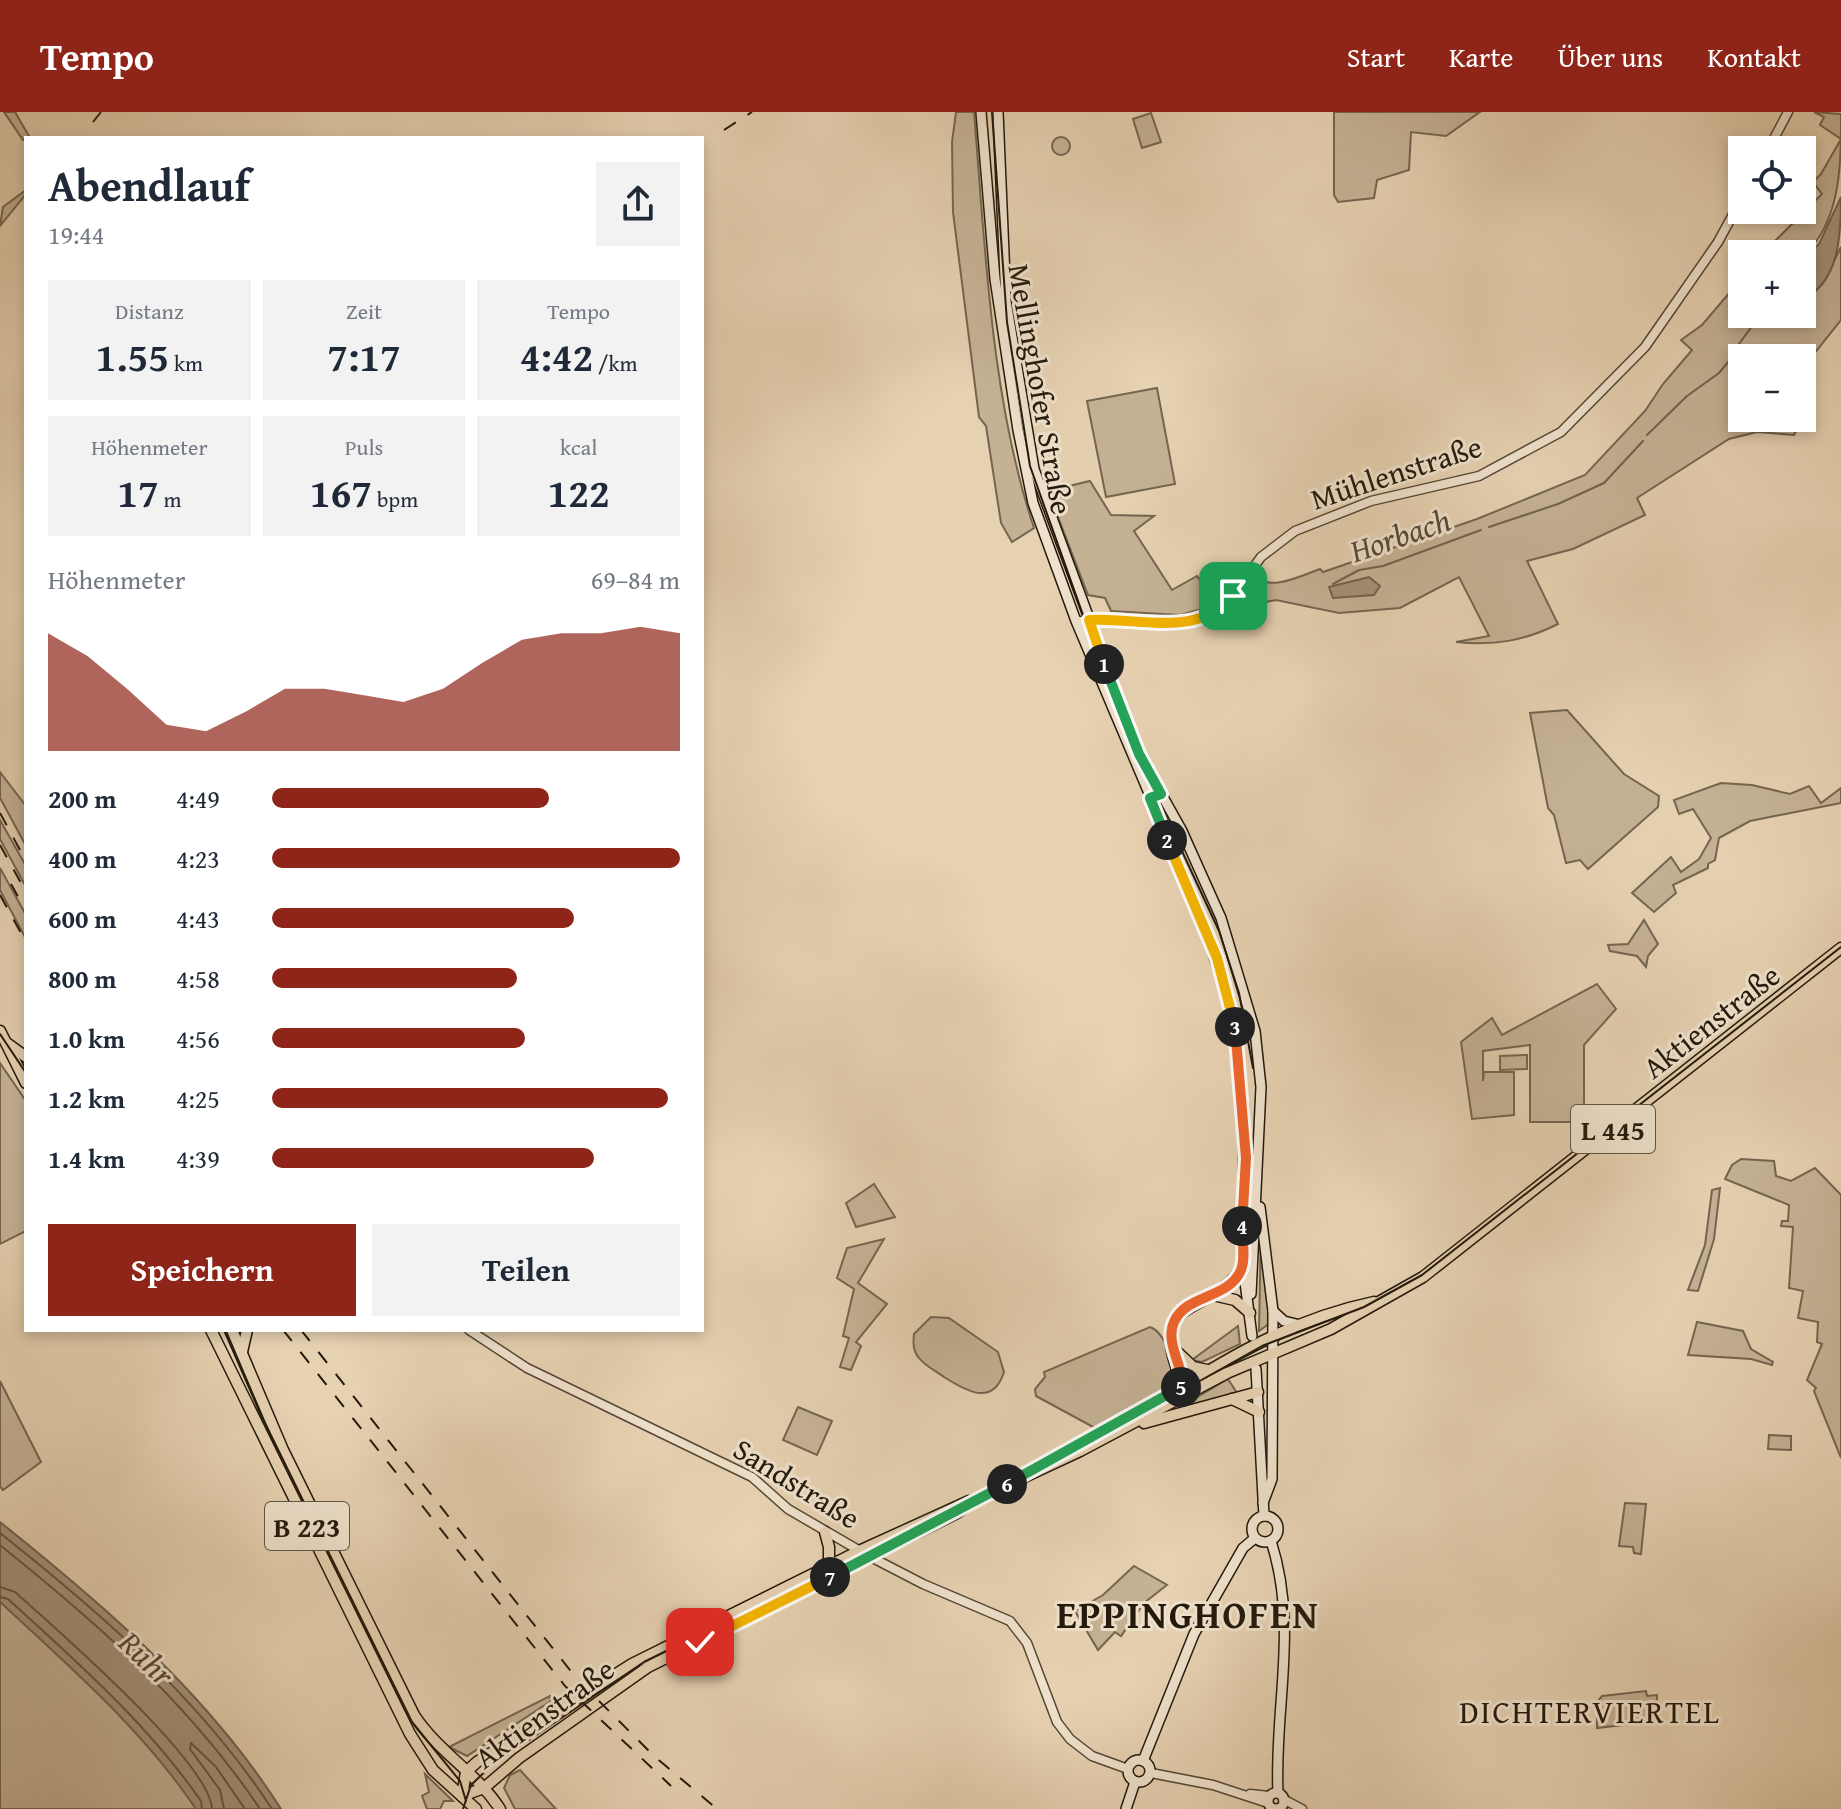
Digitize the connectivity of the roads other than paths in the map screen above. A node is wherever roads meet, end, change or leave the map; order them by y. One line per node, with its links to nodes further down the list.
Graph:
1 (981, 112): 7 (main road, Mellinghofer Straße)
2 (998, 112): 6 (main road, Mellinghofer Straße)
3 (1788, 112): 4 (street)
4 (1775, 136)
5 (1728, 224): 6 (street, Mühlenstraße)
6 (1089, 620): 7 (street, Mühlenstraße); 8 (main road, Mellinghofer Straße)
7 (1076, 621): 9 (main road, Mellinghofer Straße)
8 (1161, 794): 9 (main road); 16 (main road, Mellinghofer Straße)
9 (1150, 798): 15 (main road, Mellinghofer Straße)
10 (1841, 948): 20 (main road, Aktienstraße / L 445)
11 (0, 1031): 12 (main road)
12 (6, 1043): 13 (main road); 14 (main road)
13 (24, 1056)
14 (24, 1078)
15 (1244, 1108): 16 (main road); 18 (main road, Mellinghofer Straße)
16 (1260, 1115): 17 (main road, Mellinghofer Straße)
17 (1257, 1192): 21 (main road); 22 (main road, Mellinghofer Straße)
18 (1243, 1267): 19 (main road); 22 (main road, Mellinghofer Straße)
19 (1213, 1295): 22 (main road); 30 (main road)
20 (1379, 1302): 23 (main road, Aktienstraße / L 445); 31 (main road, Aktienstraße / L 445)
21 (1273, 1311): 23 (main road); 27 (main road)
22 (1250, 1313): 29 (main road)
23 (1296, 1324): 27 (main road, Aktienstraße / L 445)
24 (233, 1332): 32 (main road, B 223)
25 (247, 1332): 32 (main road)
26 (472, 1332): 44 (street, Sandstraße)
27 (1273, 1333): 31 (main road); 34 (main road, Aktienstraße / L 445)
28 (213, 1334): 58 (main road, B 223)
29 (1252, 1336)
30 (1174, 1349): 34 (main road); 35 (main road)
31 (1273, 1353): 35 (main road, Aktienstraße / L 445); 42 (main road)
32 (242, 1354): 54 (main road, B 223)
33 (1256, 1369): 36 (main road)
34 (1207, 1370): 35 (main road, Aktienstraße / L 445)
35 (1185, 1390): 39 (main road, Aktienstraße / L 445); 40 (main road, Aktienstraße / L 445)
36 (1258, 1392): 37 (main road); 38 (main road)
37 (1230, 1399): 38 (main road); 39 (main road)
38 (1259, 1412): 42 (main road)
39 (1126, 1428): 40 (main road, Aktienstraße / L 445)
40 (1038, 1469): 41 (main road, Aktienstraße / L 445)
41 (975, 1500): 47 (main road, Aktienstraße / L 445); 48 (main road, Aktienstraße / L 445)
42 (1263, 1503): 43 (main road)
43 (1264, 1516): 45 (main road); 46 (main road)
44 (825, 1532): 47 (street, Sandstraße); 49 (main road)
45 (1255, 1538): 46 (main road); 52 (main road)
46 (1271, 1541): 59 (main road)
47 (859, 1551): 48 (street, Sandstraße); 49 (main road, Aktienstraße / L 445)
48 (871, 1557): 51 (main road, Aktienstraße / L 445); 53 (street, Sandstraße)
49 (829, 1566): 50 (main road, Aktienstraße / L 445)
50 (514, 1737): 51 (main road); 54 (main road, Aktienstraße / L 445)
51 (519, 1758): 57 (main road, Aktienstraße / L 445)
52 (1143, 1761): 53 (main road); 55 (main road)
53 (1128, 1769): 56 (main road)
54 (466, 1772): 57 (main road, B 223); 58 (main road, Aktienstraße)
55 (1151, 1773): 56 (main road); 59 (street)
56 (1135, 1782): 62 (main road)
57 (484, 1788): 58 (main road, Aktienstraße / L 445); 61 (main road, B 223)
58 (462, 1796): 60 (main road, B 223)
59 (1275, 1803): 63 (street); 64 (street)
60 (476, 1809)
61 (500, 1809)
62 (1126, 1809)
63 (1293, 1809)
64 (1302, 1809)

